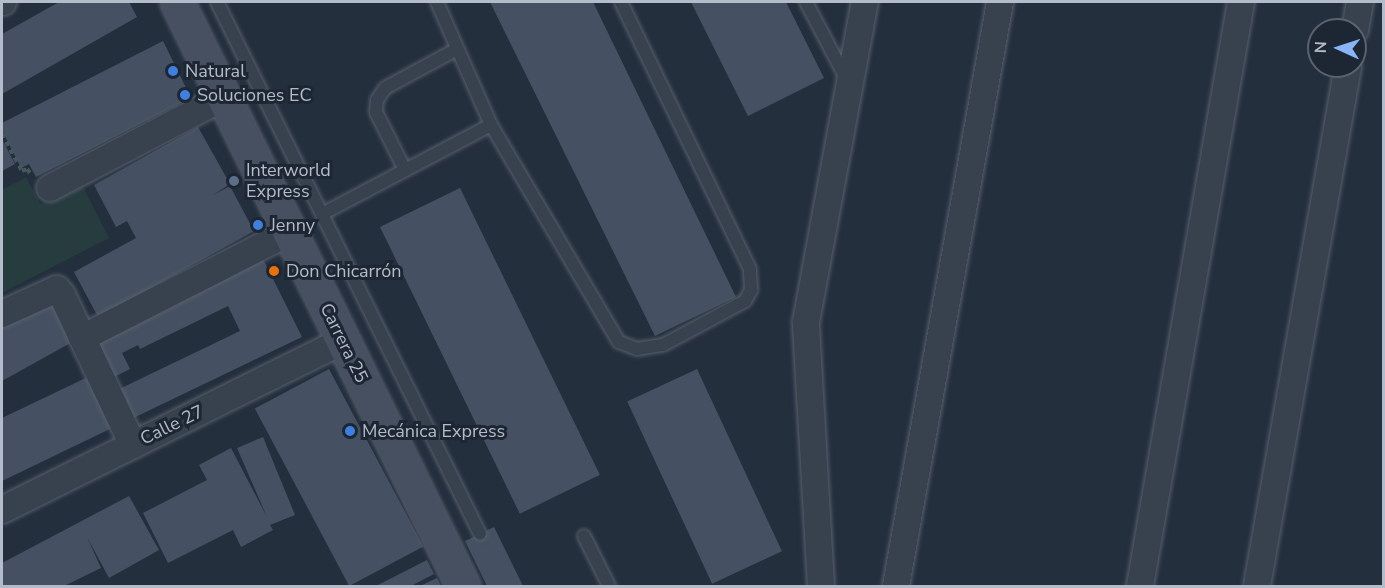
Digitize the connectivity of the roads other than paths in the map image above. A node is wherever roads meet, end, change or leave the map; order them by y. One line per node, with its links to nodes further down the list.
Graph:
1 (177, 2): 14 (main road, Carrera 25)
2 (217, 2): 18 (lane)
3 (437, 2): 11 (lane)
4 (621, 2): 15 (lane)
5 (806, 2): 13 (lane)
6 (865, 2): 13 (street)
7 (999, 2): 30 (street)
8 (1241, 2): 31 (street)
9 (1360, 2): 10 (street)
10 (1357, 18)
11 (458, 50): 15 (lane); 16 (lane)
12 (1346, 78): 32 (street)
13 (849, 84): 29 (street)
14 (224, 97): 17 (street); 19 (main road, Carrera 25)
15 (490, 125): 16 (lane)
16 (405, 170): 18 (lane)
17 (50, 188)
18 (322, 214): 25 (lane)
19 (290, 232): 21 (street); 22 (main road, Carrera 25)
20 (2, 314): 21 (street)
21 (82, 338): 23 (street)
22 (343, 341): 23 (street, Calle 27); 27 (main road, Carrera 25)
23 (133, 445): 24 (street, Calle 27)
24 (2, 510)
25 (480, 534)
26 (584, 536): 28 (lane)
27 (463, 586)
28 (609, 586)
29 (821, 586)
30 (896, 586)
31 (1140, 586)
32 (1257, 586)

